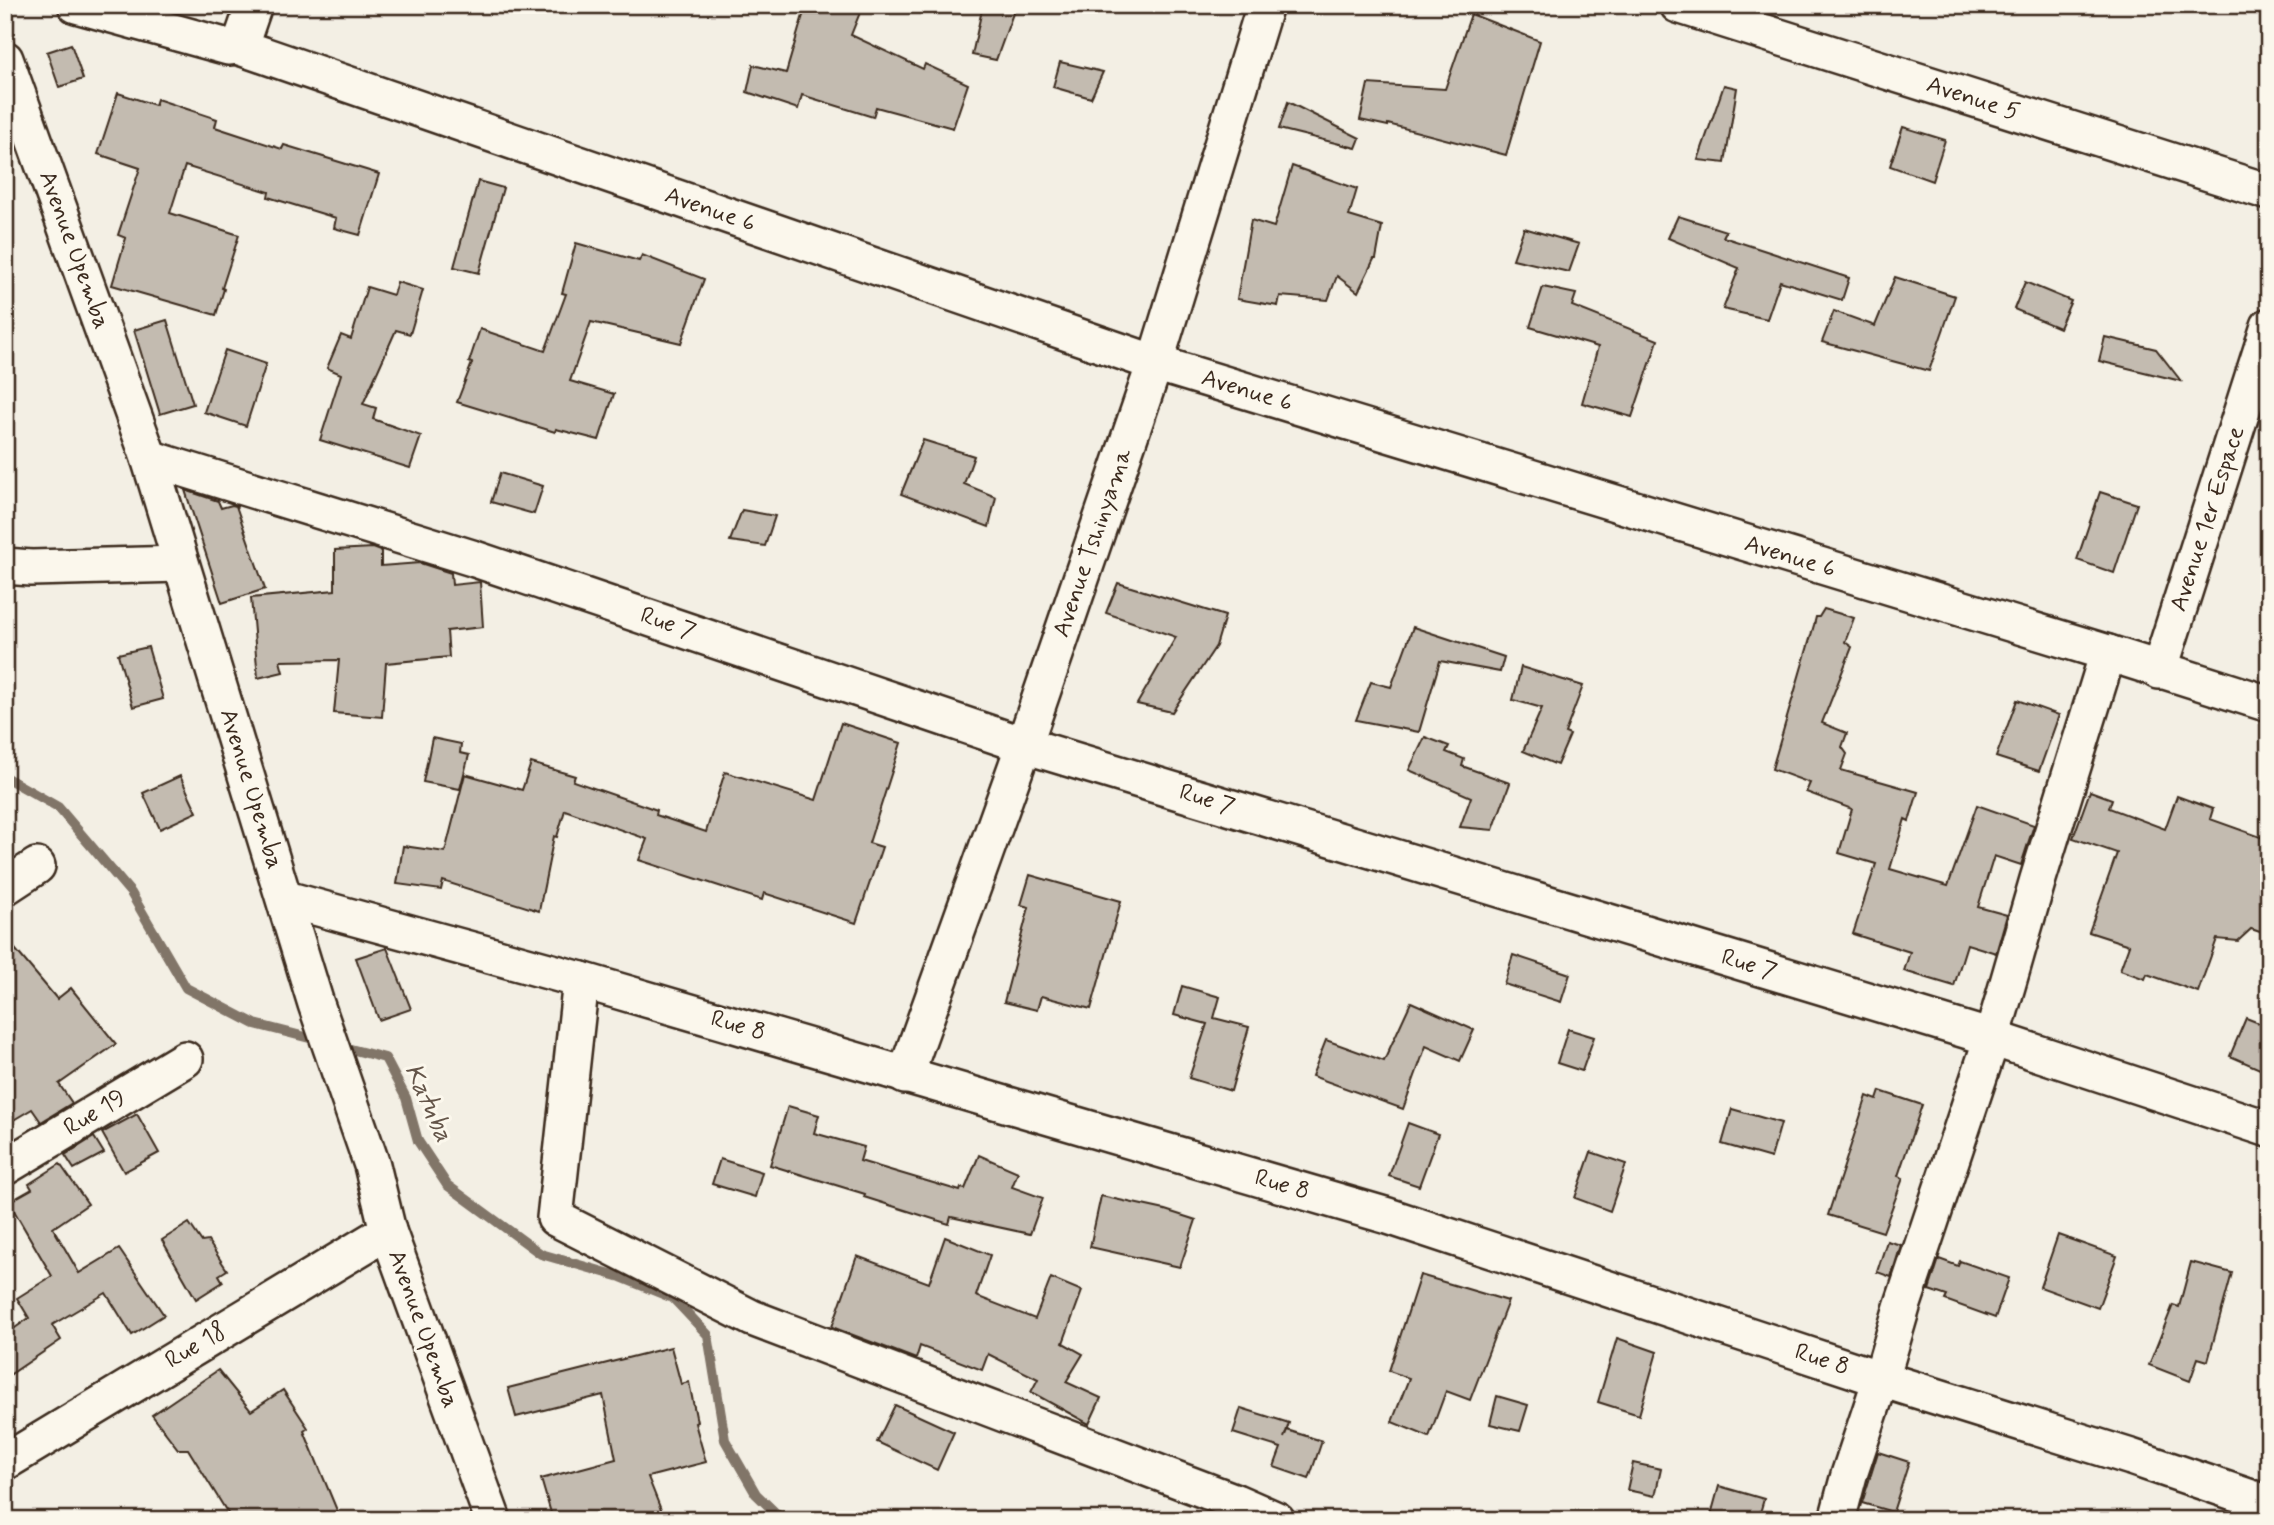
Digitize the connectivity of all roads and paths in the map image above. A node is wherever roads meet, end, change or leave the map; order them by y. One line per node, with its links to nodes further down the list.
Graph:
1 (76, 5): 5 (street, Avenue 6)
2 (254, 5): 5 (street)
3 (1265, 5): 9 (street, Avenue Tshinyama)
4 (1678, 5): 7 (street, Avenue 5)
5 (237, 46): 9 (street, Avenue 6)
6 (5, 59): 10 (street, Avenue Upemba)
7 (2269, 192)
8 (2269, 326): 14 (street, Avenue 1er Espace)
9 (1155, 363): 13 (street, Avenue 6); 16 (street, Avenue Tshinyama)
10 (149, 458): 11 (street, Avenue Upemba); 16 (street, Rue 7)
11 (181, 564): 12 (street); 19 (street, Avenue Upemba)
12 (5, 566)
13 (2108, 653): 14 (street, Avenue 6); 21 (street)
14 (2159, 671): 15 (street, Avenue 6)
15 (2269, 704)
16 (1024, 745): 21 (street, Rue 7); 23 (street, Avenue Tshinyama)
17 (37, 866): 18 (street)
18 (5, 887)
19 (286, 899): 20 (street, Rue 8); 26 (street, Avenue Upemba)
20 (581, 980): 23 (street, Rue 8); 31 (street)
21 (1992, 1038): 24 (street, Rue 7); 27 (street)
22 (185, 1059): 25 (street, Rue 19)
23 (905, 1076): 27 (street, Rue 8)
24 (2269, 1129)
25 (5, 1167)
26 (387, 1231): 28 (street, Rue 18); 30 (street, Avenue Upemba)
27 (1881, 1379): 29 (street, Rue 8); 32 (street)
28 (5, 1462)
29 (2269, 1504)
30 (487, 1517)
31 (1277, 1520)
32 (1837, 1520)

